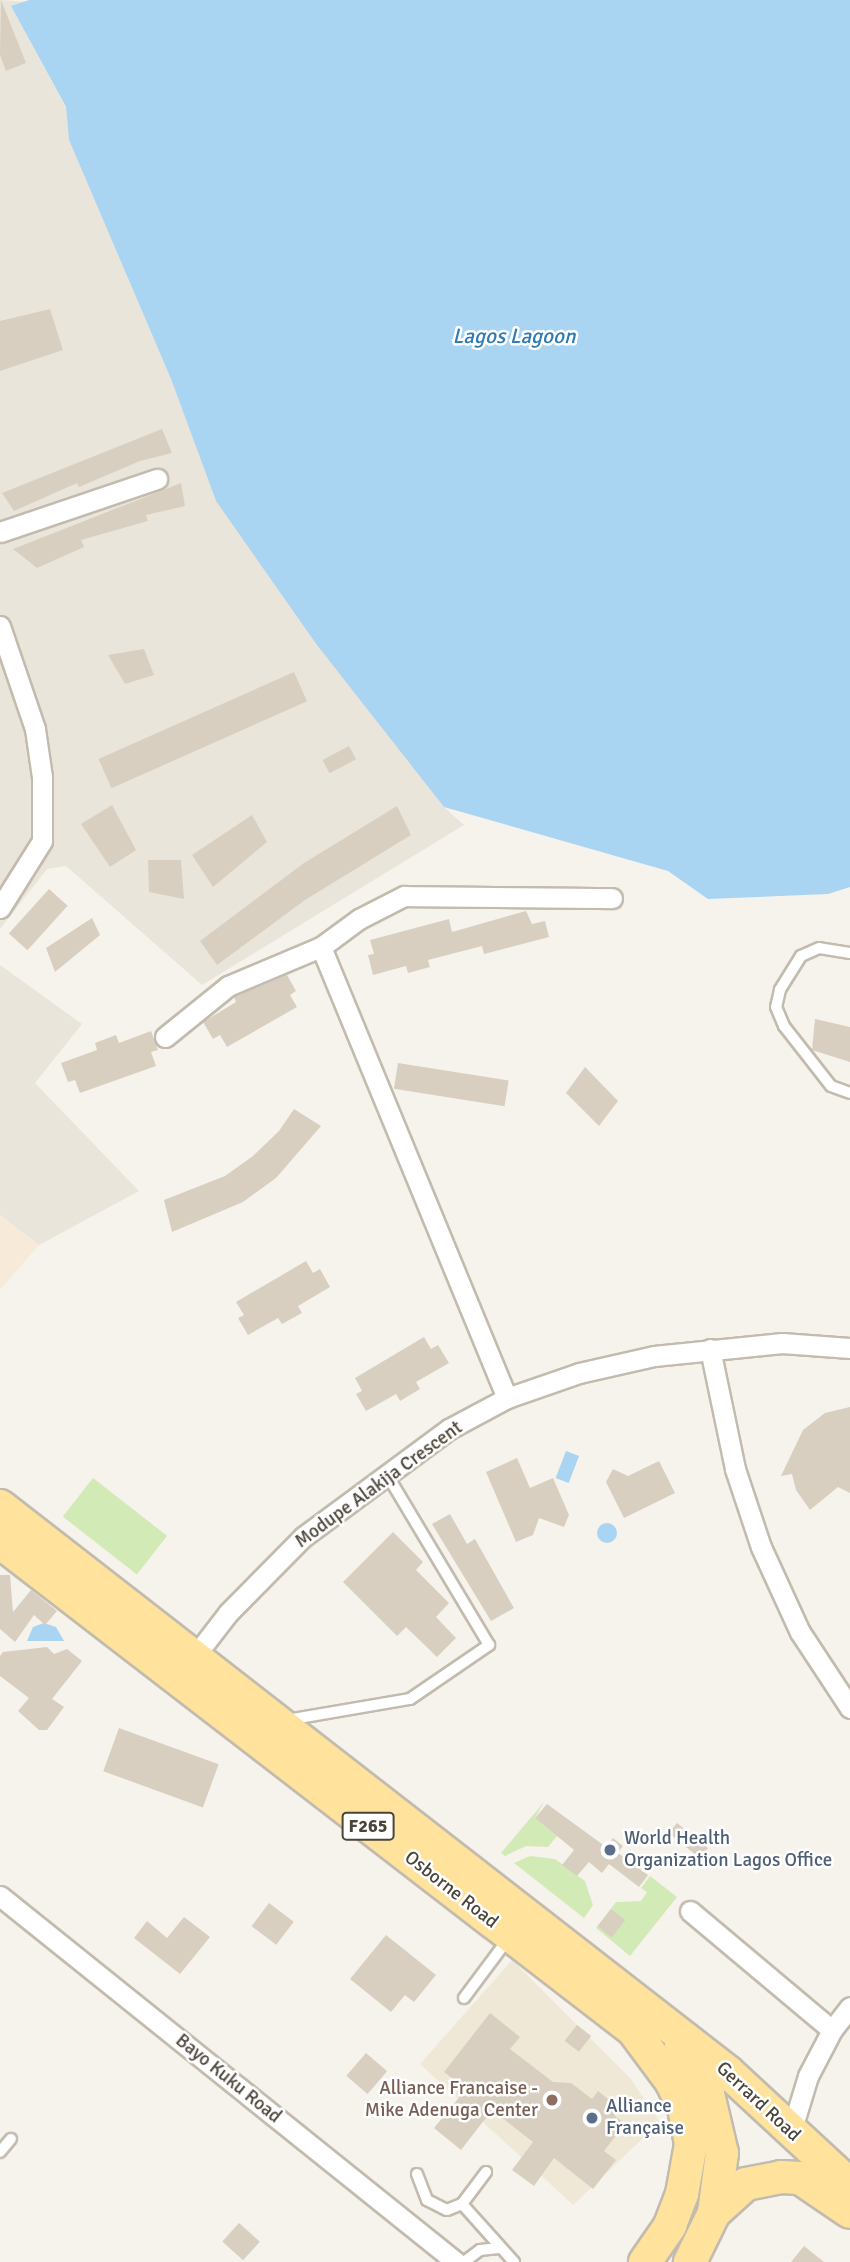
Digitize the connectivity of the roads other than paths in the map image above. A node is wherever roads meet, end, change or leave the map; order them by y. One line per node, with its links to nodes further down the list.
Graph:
1 (157, 479): 2 (street)
2 (0, 532)
3 (0, 626): 5 (street)
4 (612, 898): 6 (street)
5 (0, 908)
6 (321, 947): 8 (street); 12 (street)
7 (850, 953): 9 (lane)
8 (164, 1037)
9 (850, 1093)
10 (850, 1348): 11 (street, Modupe Alakija Crescent)
11 (710, 1349): 12 (street, Modupe Alakija Crescent); 17 (street)
12 (507, 1398): 13 (street, Modupe Alakija Crescent)
13 (388, 1476): 16 (street, Modupe Alakija Crescent); 18 (lane)
14 (0, 1506): 16 (main road, Osborne Road / F265)
15 (0, 1542): 21 (main road, Osborne Road / F265)
16 (195, 1656): 18 (main road, Osborne Road / F265)
17 (850, 1709)
18 (282, 1721): 24 (main road, Osborne Road / F265)
19 (0, 1896): 36 (street, Bayo Kuku Road)
20 (690, 1911): 25 (street)
21 (510, 1936): 22 (lane); 39 (main road, Osborne Road / F265)
22 (464, 1998)
23 (850, 2007): 25 (street)
24 (664, 2021): 26 (main road, Gerrard Road); 34 (main road, F265)
25 (832, 2030): 26 (street)
26 (791, 2132): 31 (main road, Gerrard Road)
27 (11, 2139): 28 (lane)
28 (0, 2152)
29 (486, 2172): 32 (lane)
30 (417, 2174): 32 (lane)
31 (850, 2186)
32 (461, 2204): 35 (lane)
33 (850, 2212): 34 (main road)
34 (713, 2213): 40 (main road, F265)
35 (500, 2248): 37 (lane); 38 (lane)
36 (456, 2262)
37 (464, 2262)
38 (514, 2262)
39 (645, 2262)
40 (690, 2262)

